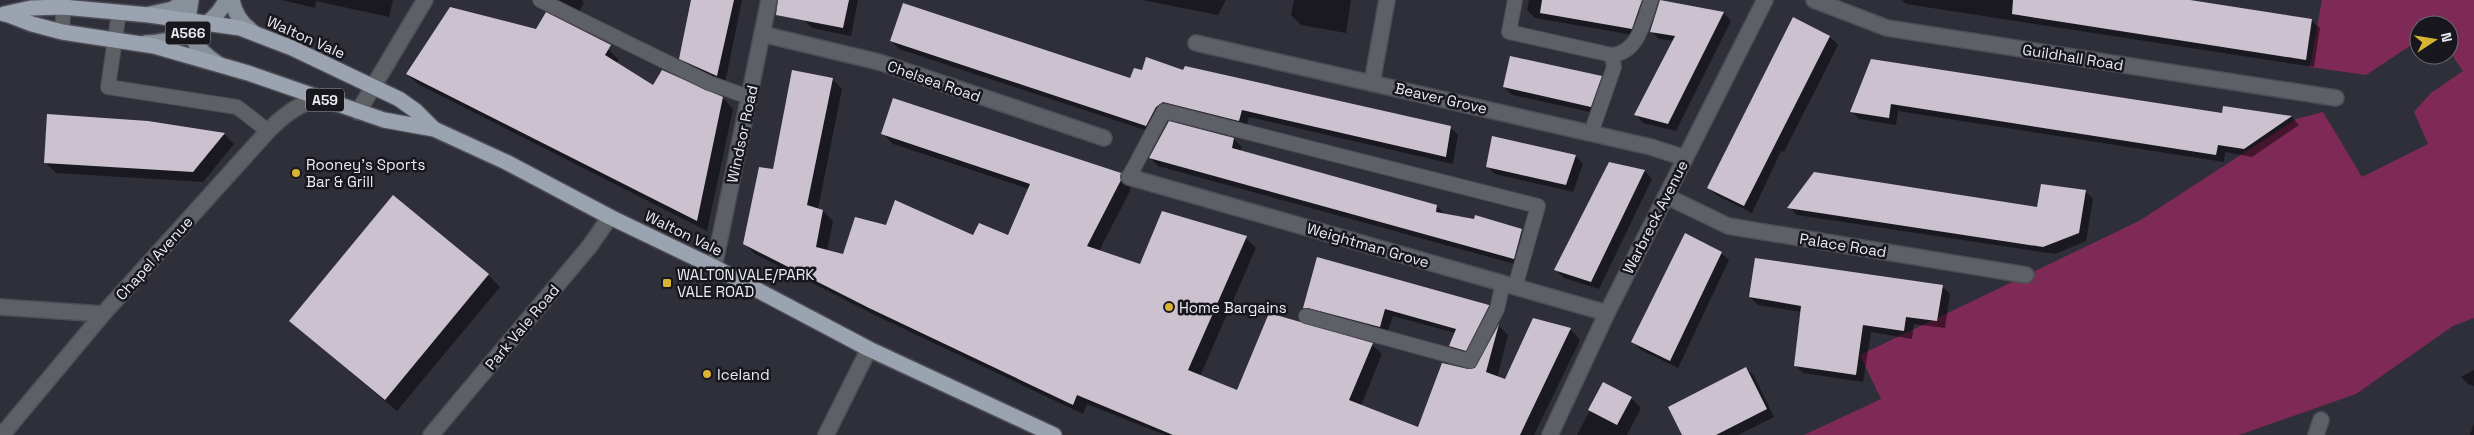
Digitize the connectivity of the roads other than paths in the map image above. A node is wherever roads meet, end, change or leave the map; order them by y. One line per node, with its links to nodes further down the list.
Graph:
1 (185, 0): 16 (main road, A566)
2 (191, 0): 18 (main road, A566)
3 (226, 0): 17 (main road, A566)
4 (232, 0): 20 (main road)
5 (425, 0): 28 (street)
6 (540, 0): 29 (lane)
7 (769, 0): 21 (street, Windsor Road)
8 (1387, 0): 27 (street)
9 (1515, 0): 25 (lane)
10 (1651, 0): 25 (lane)
11 (1765, 0): 37 (street, Warbreck Avenue)
12 (1814, 0): 31 (street, Guildhall Road)
13 (63, 4): 14 (highway, A59); 15 (highway, A59); 19 (lane)
14 (119, 12): 16 (highway, Walton Vale / A59); 22 (lane)
15 (3, 14): 19 (highway, A59)
16 (149, 15): 18 (highway, Walton Vale / A59)
17 (206, 23): 18 (highway, Walton Vale / A59); 20 (highway, Walton Vale / A59)
18 (189, 26): 23 (main road, A566); 26 (main road, A566)
19 (62, 32): 22 (highway, A59)
20 (253, 32): 28 (highway, Walton Vale / A59)
21 (762, 34): 29 (street, Windsor Road); 36 (street, Chelsea Road)
22 (116, 38): 23 (highway, Walton Vale / A59); 34 (lane)
23 (139, 42): 26 (highway, Walton Vale / A59)
24 (1196, 43): 27 (street, Beaver Grove)
25 (1612, 55): 35 (lane)
26 (218, 64): 30 (highway, Walton Vale / A59)
27 (1372, 83): 35 (street, Beaver Grove)
28 (372, 86): 32 (street); 33 (highway, Walton Vale / A59)
29 (749, 97): 41 (street, Windsor Road)
30 (319, 98): 32 (highway, Walton Vale / A59); 34 (street, Chapel Avenue)
31 (2336, 98)
32 (358, 112): 33 (highway, Walton Vale / A59)
33 (434, 129): 40 (highway, Walton Vale / A59)
34 (268, 131): 46 (street, Chapel Avenue)
35 (1591, 133): 37 (street, Beaver Grove)
36 (1104, 138)
37 (1685, 158): 39 (street, Warbreck Avenue)
38 (1129, 177): 43 (street, Weightman Grove); 43 (lane)
39 (1666, 196): 42 (street, Palace Road); 45 (street, Warbreck Avenue)
40 (610, 217): 41 (highway, Walton Vale / A59); 52 (street, Park Vale Road)
41 (714, 267): 48 (highway, Walton Vale / A59)
42 (2026, 275)
43 (1509, 285): 45 (street, Weightman Grove); 47 (lane)
44 (0, 307): 46 (street)
45 (1607, 313): 55 (street, Warbreck Avenue)
46 (103, 314): 51 (street, Chapel Avenue)
47 (1306, 316)
48 (869, 349): 50 (highway, Walton Vale / A59); 53 (street)
49 (2321, 420): 56 (street)
50 (1034, 431): 54 (highway, Walton Vale / A59)
51 (2, 435)
52 (432, 435)
53 (826, 435)
54 (1054, 435)
55 (1550, 435)
56 (2316, 435)

